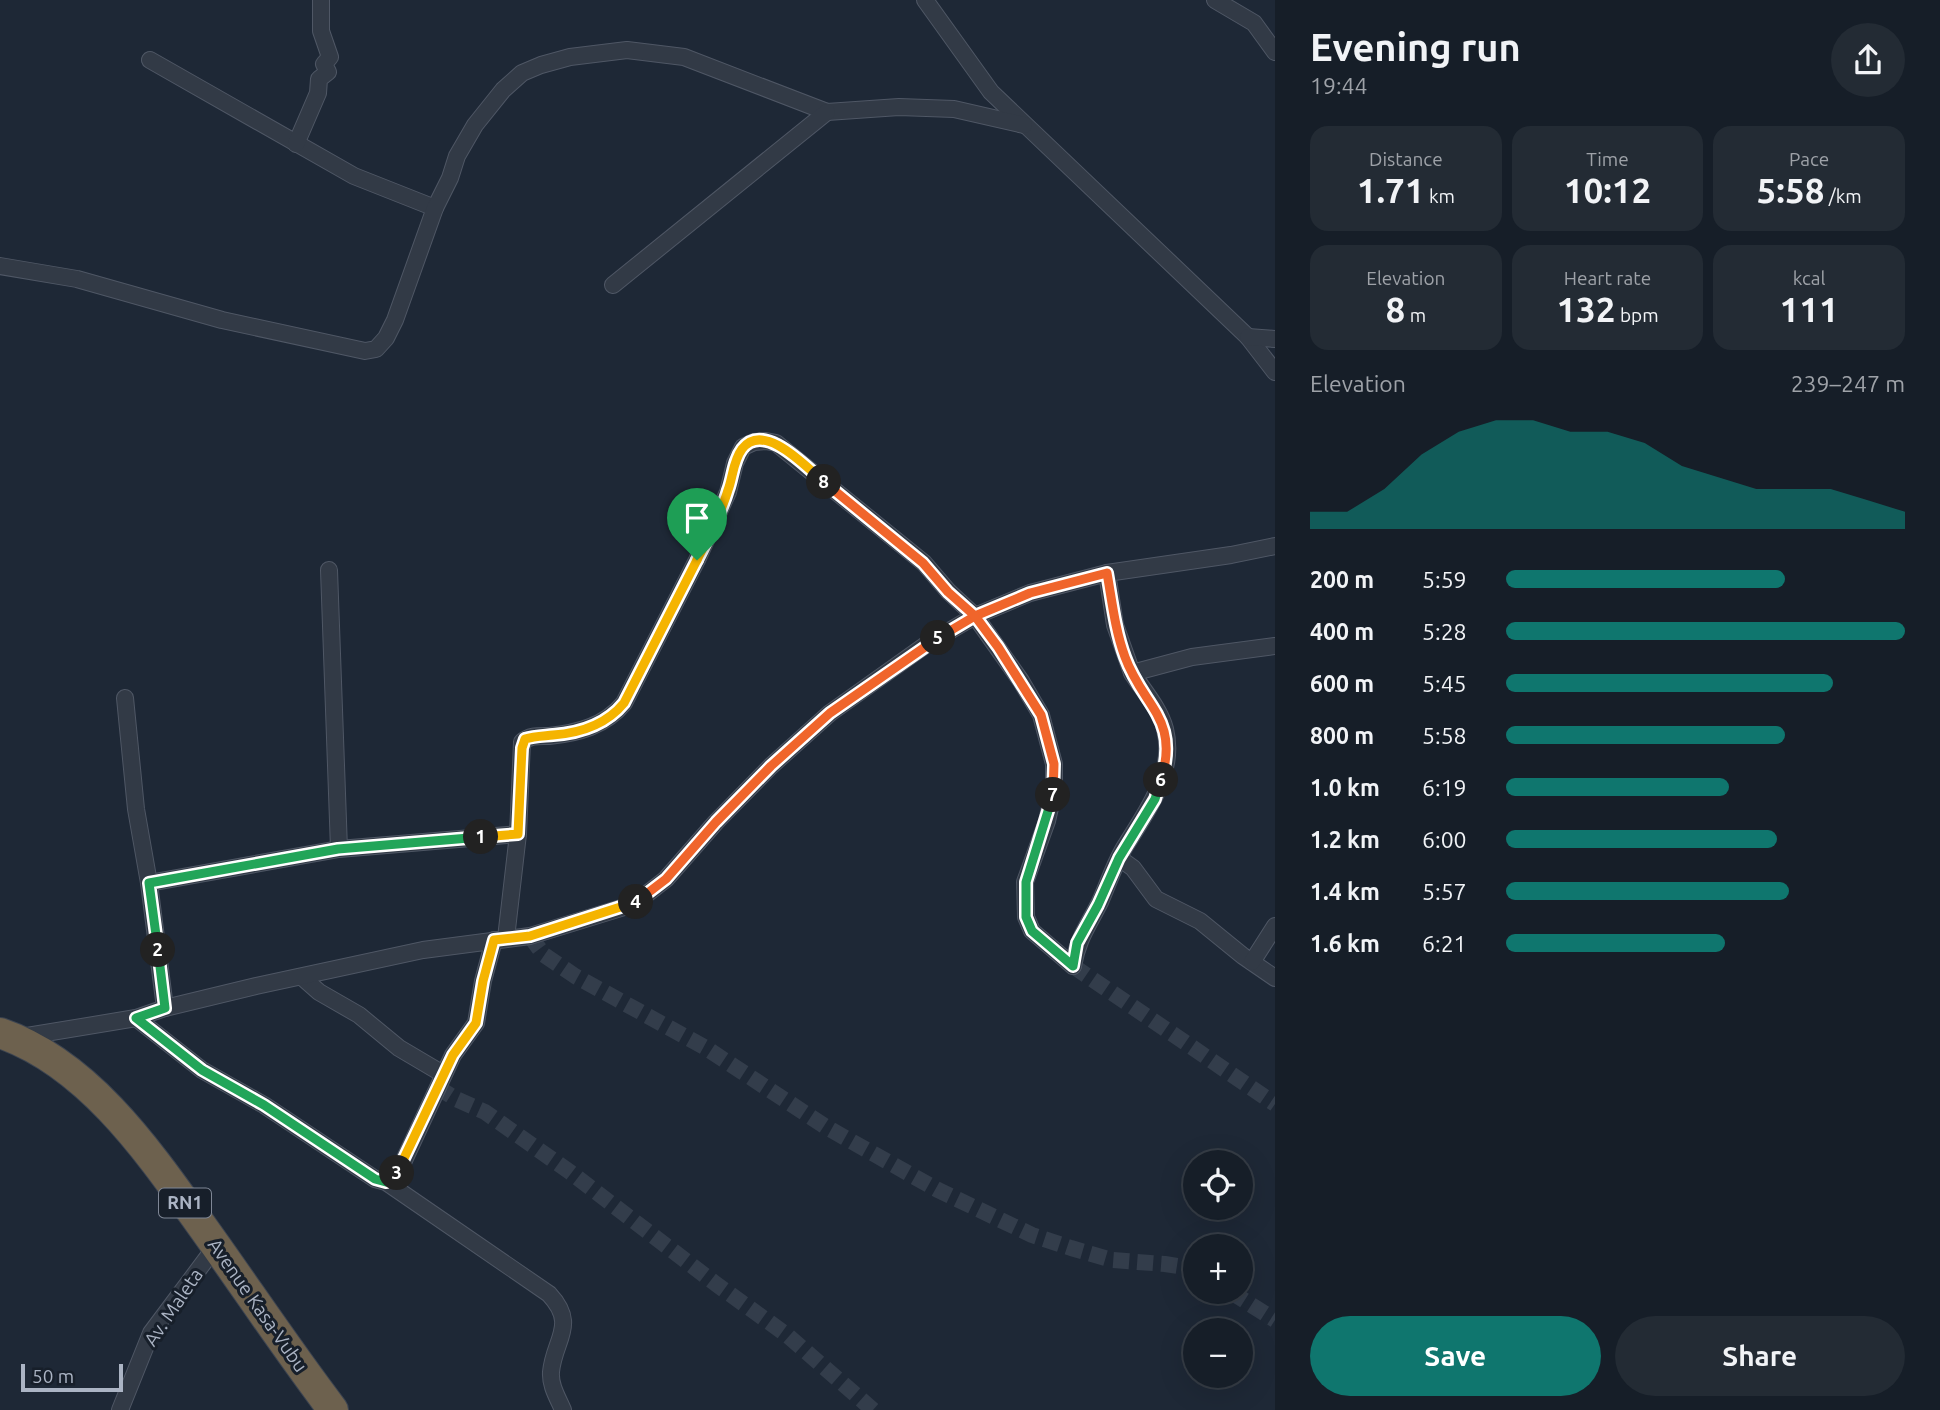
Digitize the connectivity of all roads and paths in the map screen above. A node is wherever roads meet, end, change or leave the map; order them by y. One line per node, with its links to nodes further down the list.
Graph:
1 (321, 0): 8 (street)
2 (925, 0): 7 (street)
3 (1215, 0): 4 (street)
4 (1275, 52)
5 (150, 60): 8 (street)
6 (827, 112): 7 (street); 9 (street); 11 (street)
7 (1024, 125): 12 (street)
8 (296, 144): 9 (street)
9 (435, 208): 10 (street)
10 (0, 266)
11 (613, 285)
12 (1248, 337): 13 (street); 14 (street)
13 (1275, 339)
14 (1275, 372)
15 (1275, 546): 17 (street)
16 (329, 570): 23 (street)
17 (1107, 573): 18 (street); 20 (street)
18 (975, 616): 22 (street); 24 (street); 27 (street)
19 (1275, 646): 20 (street)
20 (1132, 673): 24 (street)
21 (125, 698): 25 (street)
22 (518, 834): 23 (street); 27 (street)
23 (338, 849): 25 (street)
24 (1119, 858): 28 (street)
25 (149, 883): 31 (street)
26 (1275, 926): 28 (street)
27 (500, 939): 29 (street); 34 (street)
28 (1252, 962): 30 (street)
29 (302, 977): 31 (street); 34 (street)
30 (1275, 978)
31 (165, 1008): 32 (street)
32 (136, 1018): 33 (street); 35 (street)
33 (7, 1036): 36 (highway, Avenue Kasa-Vubu / RN1)
34 (443, 1074): 35 (street)
35 (386, 1182): 39 (street)
36 (216, 1246): 37 (street, Av. Maleta); 38 (highway, Avenue Kasa-Vubu / RN1)
37 (120, 1410)
38 (333, 1410)
39 (563, 1410)

